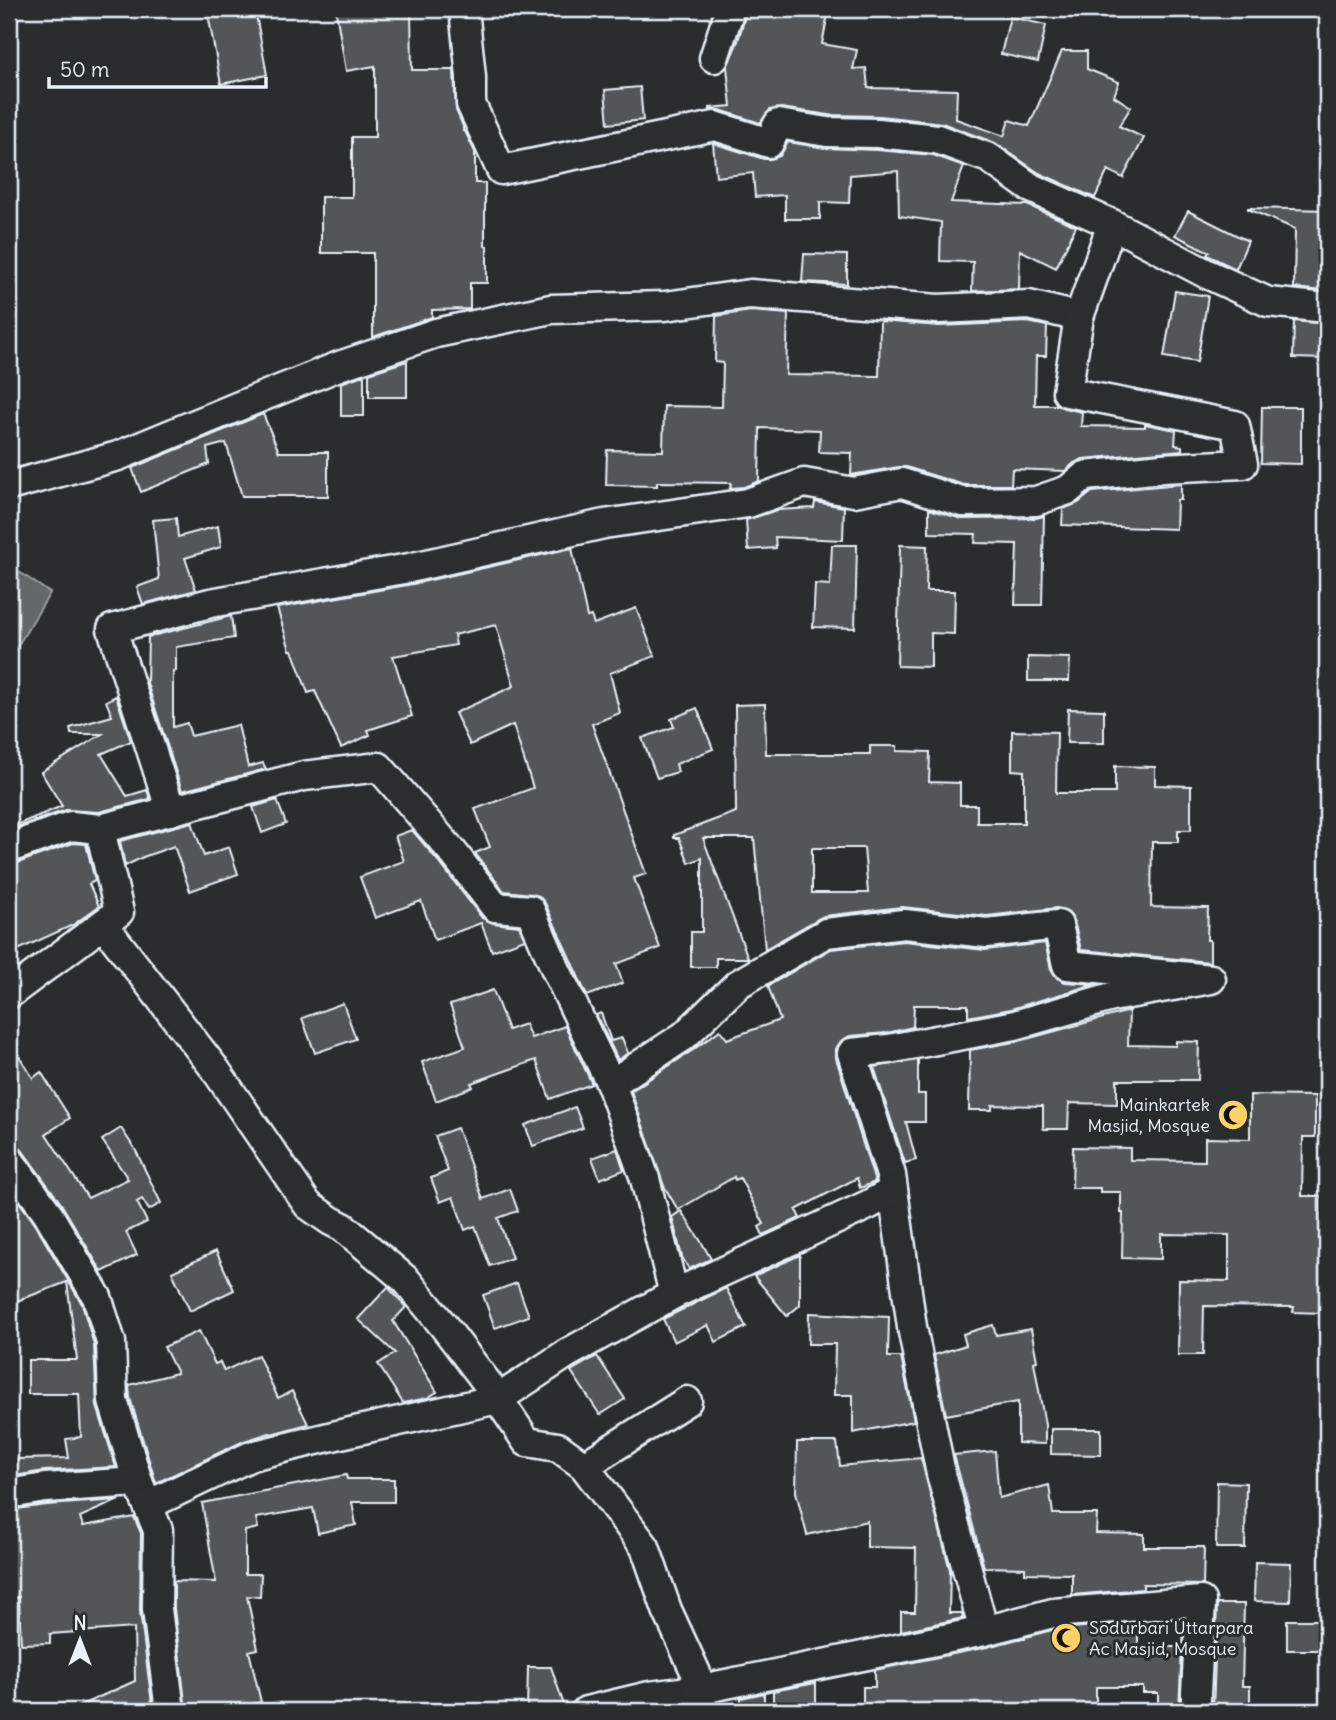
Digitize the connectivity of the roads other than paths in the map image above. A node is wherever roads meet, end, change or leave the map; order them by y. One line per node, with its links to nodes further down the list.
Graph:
1 (464, 9): 4 (street)
2 (730, 9): 3 (street)
3 (714, 58)
4 (1112, 224): 5 (street); 6 (street)
5 (1327, 308)
6 (1079, 317): 7 (street); 8 (street)
7 (9, 486)
8 (171, 811): 9 (street); 13 (street)
9 (100, 829): 10 (street); 11 (street)
10 (9, 848)
11 (103, 924): 12 (street); 17 (street)
12 (9, 994)
13 (611, 1083): 15 (street); 16 (street)
14 (9, 1160): 21 (street)
15 (893, 1191): 16 (street); 22 (street)
16 (674, 1294): 17 (street)
17 (498, 1399): 19 (street); 21 (street)
18 (687, 1401): 19 (street)
19 (584, 1466): 23 (street)
20 (9, 1494): 21 (street)
21 (143, 1494): 24 (street)
22 (984, 1631): 23 (street); 26 (street)
23 (700, 1701): 25 (street)
24 (170, 1711)
25 (586, 1711)
26 (1196, 1711)

